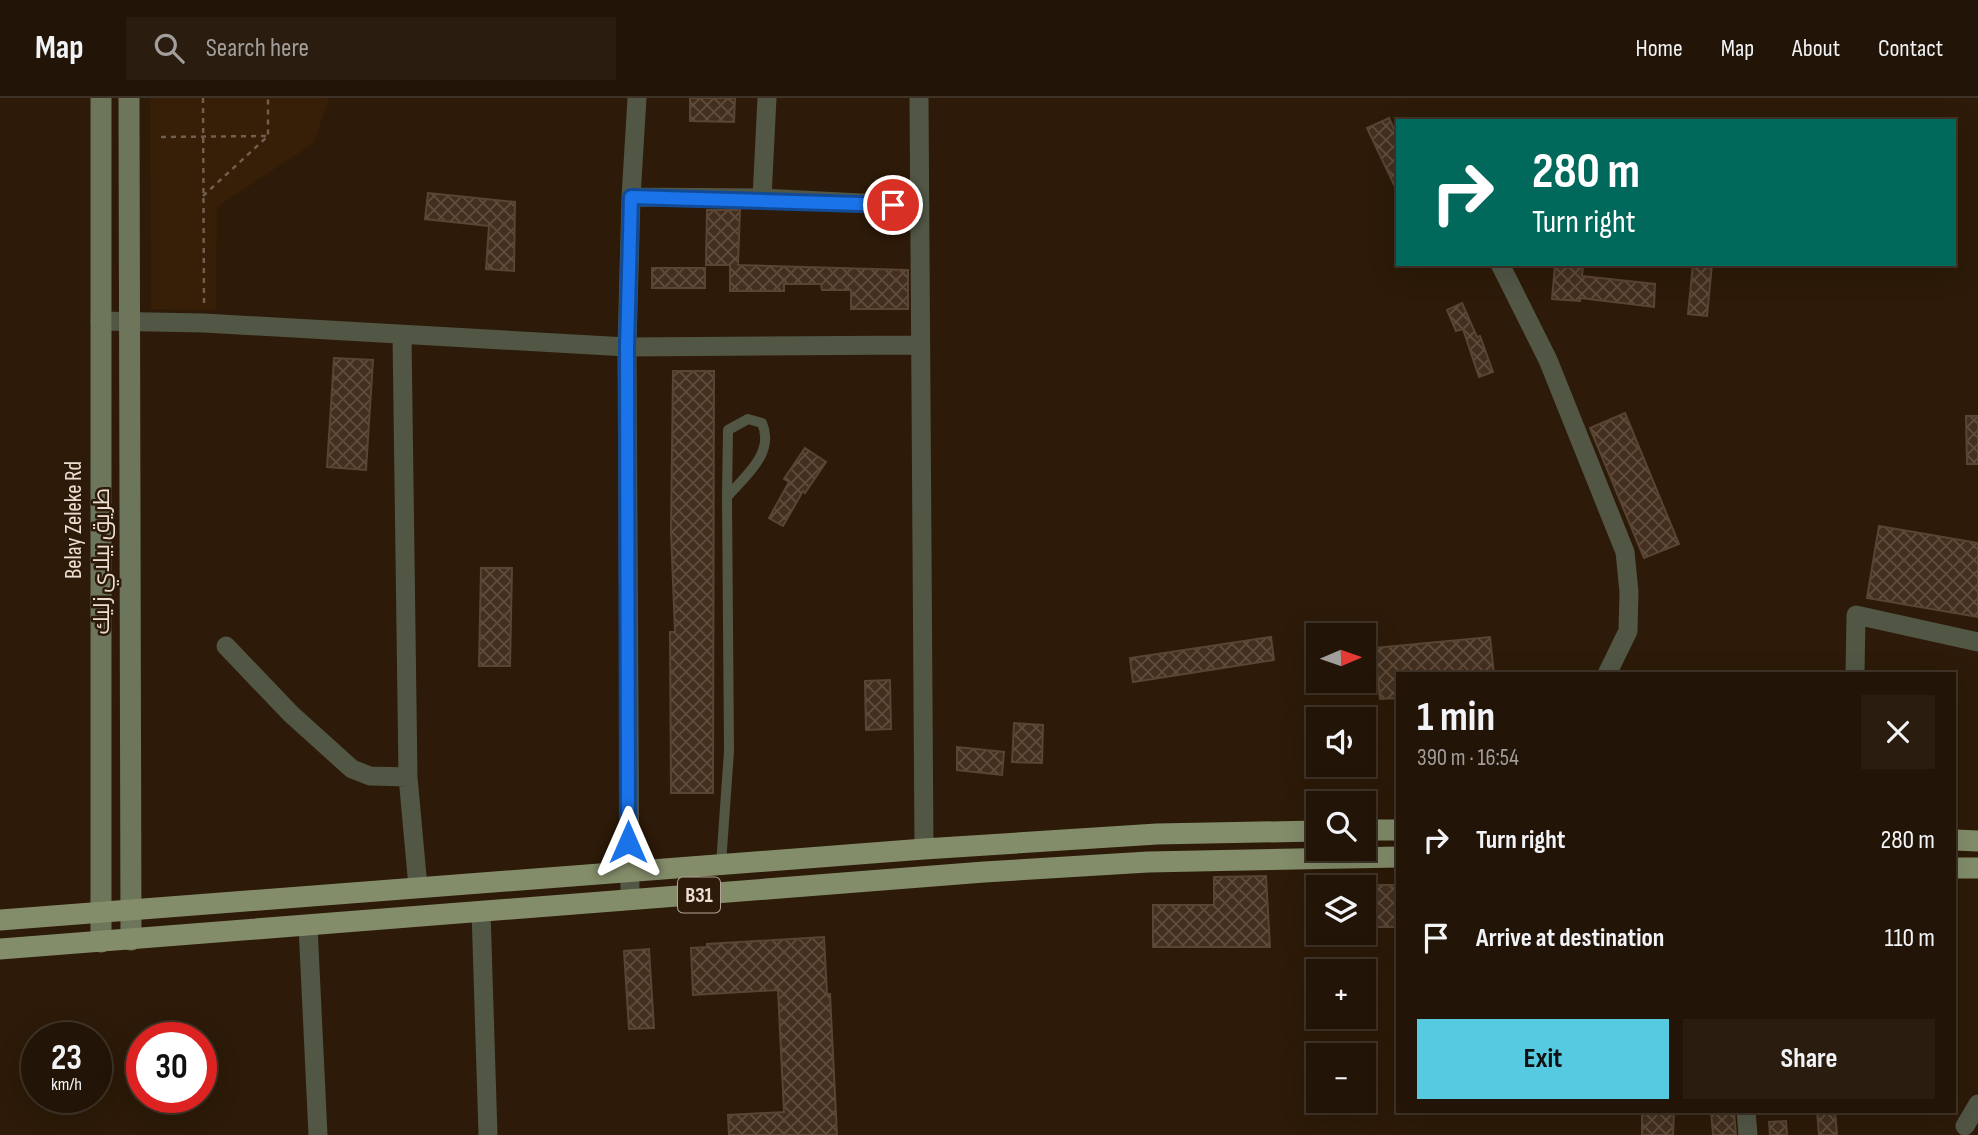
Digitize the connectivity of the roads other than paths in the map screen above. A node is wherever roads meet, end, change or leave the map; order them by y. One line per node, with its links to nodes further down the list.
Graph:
1 (101, 98): 11 (street, Belay Zeleke Rd)
2 (129, 98): 10 (street, طريق بيلاي زليك)
3 (637, 98): 6 (street)
4 (767, 98): 7 (street)
5 (919, 98): 8 (street)
6 (631, 197): 7 (street); 14 (street)
7 (762, 198): 8 (street)
8 (920, 206): 13 (street)
9 (1501, 266): 18 (street)
10 (129, 320): 11 (street); 12 (street); 36 (street, طريق بيلاي زليك)
11 (100, 321): 38 (street, Belay Zeleke Rd)
12 (402, 335): 14 (street); 20 (street)
13 (920, 345): 14 (street); 27 (street)
14 (627, 347): 32 (street)
15 (727, 497): 15 (lane); 29 (lane)
16 (1978, 642): 19 (street)
17 (226, 646): 20 (street)
18 (1609, 672)
19 (1855, 672)
20 (408, 777): 34 (street)
21 (1396, 830): 23 (main road)
22 (1306, 831): 26 (main road, B31)
23 (1376, 831)
24 (1956, 840): 25 (main road)
25 (1978, 841)
26 (982, 847): 27 (main road, B31); 33 (main road)
27 (924, 849): 29 (main road, B31)
28 (1396, 857): 33 (main road, B31)
29 (721, 864): 32 (main road, B31)
30 (1956, 868): 31 (main road)
31 (1978, 868)
32 (628, 869): 34 (main road, B31); 35 (street)
33 (984, 872): 35 (main road, B31)
34 (418, 887): 36 (main road, B31)
35 (630, 900): 37 (main road, B31)
36 (129, 909): 38 (main road, B31); 41 (street, طريق بيلاي زليك)
37 (481, 911): 40 (main road, B31); 48 (street)
38 (100, 912): 39 (main road, B31); 42 (street, Belay Zeleke Rd)
39 (0, 920)
40 (308, 926): 41 (main road, B31); 47 (street)
41 (131, 940): 42 (main road, B31)
42 (101, 942): 43 (main road, B31)
43 (0, 949)
44 (1978, 1104): 46 (street)
45 (1746, 1113): 49 (street)
46 (1965, 1126)
47 (318, 1135)
48 (488, 1135)
49 (1748, 1135)

